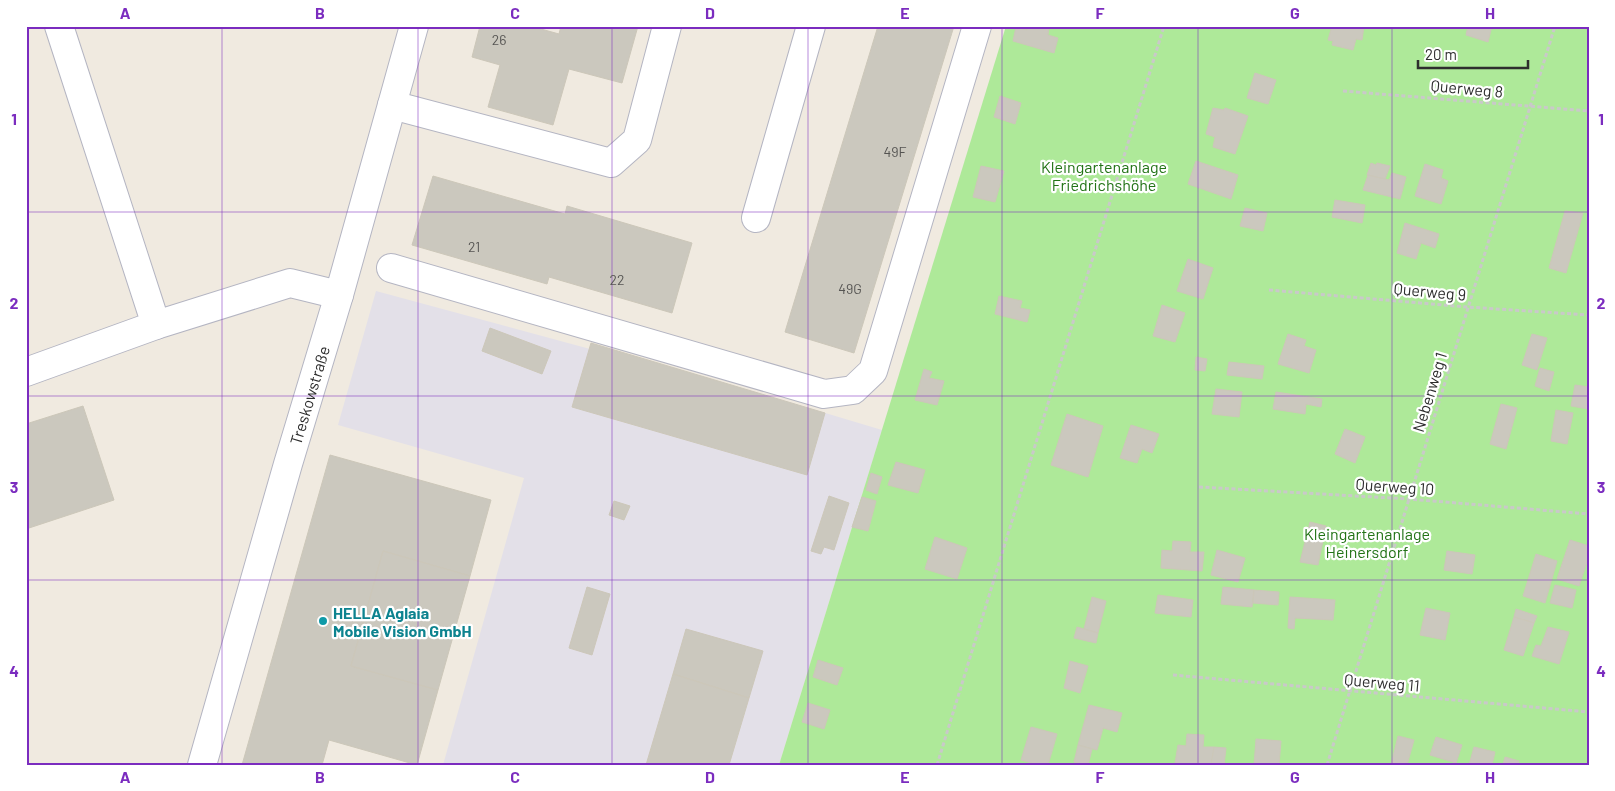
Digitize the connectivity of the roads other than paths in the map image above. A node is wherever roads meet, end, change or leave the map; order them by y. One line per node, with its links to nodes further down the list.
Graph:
1 (59, 26): 10 (street)
2 (414, 26): 6 (street, Treskowstraße)
3 (667, 26): 6 (street)
4 (811, 26): 7 (street)
5 (977, 26): 8 (street)
6 (392, 105): 9 (street, Treskowstraße)
7 (756, 218)
8 (391, 268)
9 (339, 295): 10 (street); 12 (street, Treskowstraße)
10 (156, 325): 11 (street)
11 (26, 372)
12 (202, 765)

